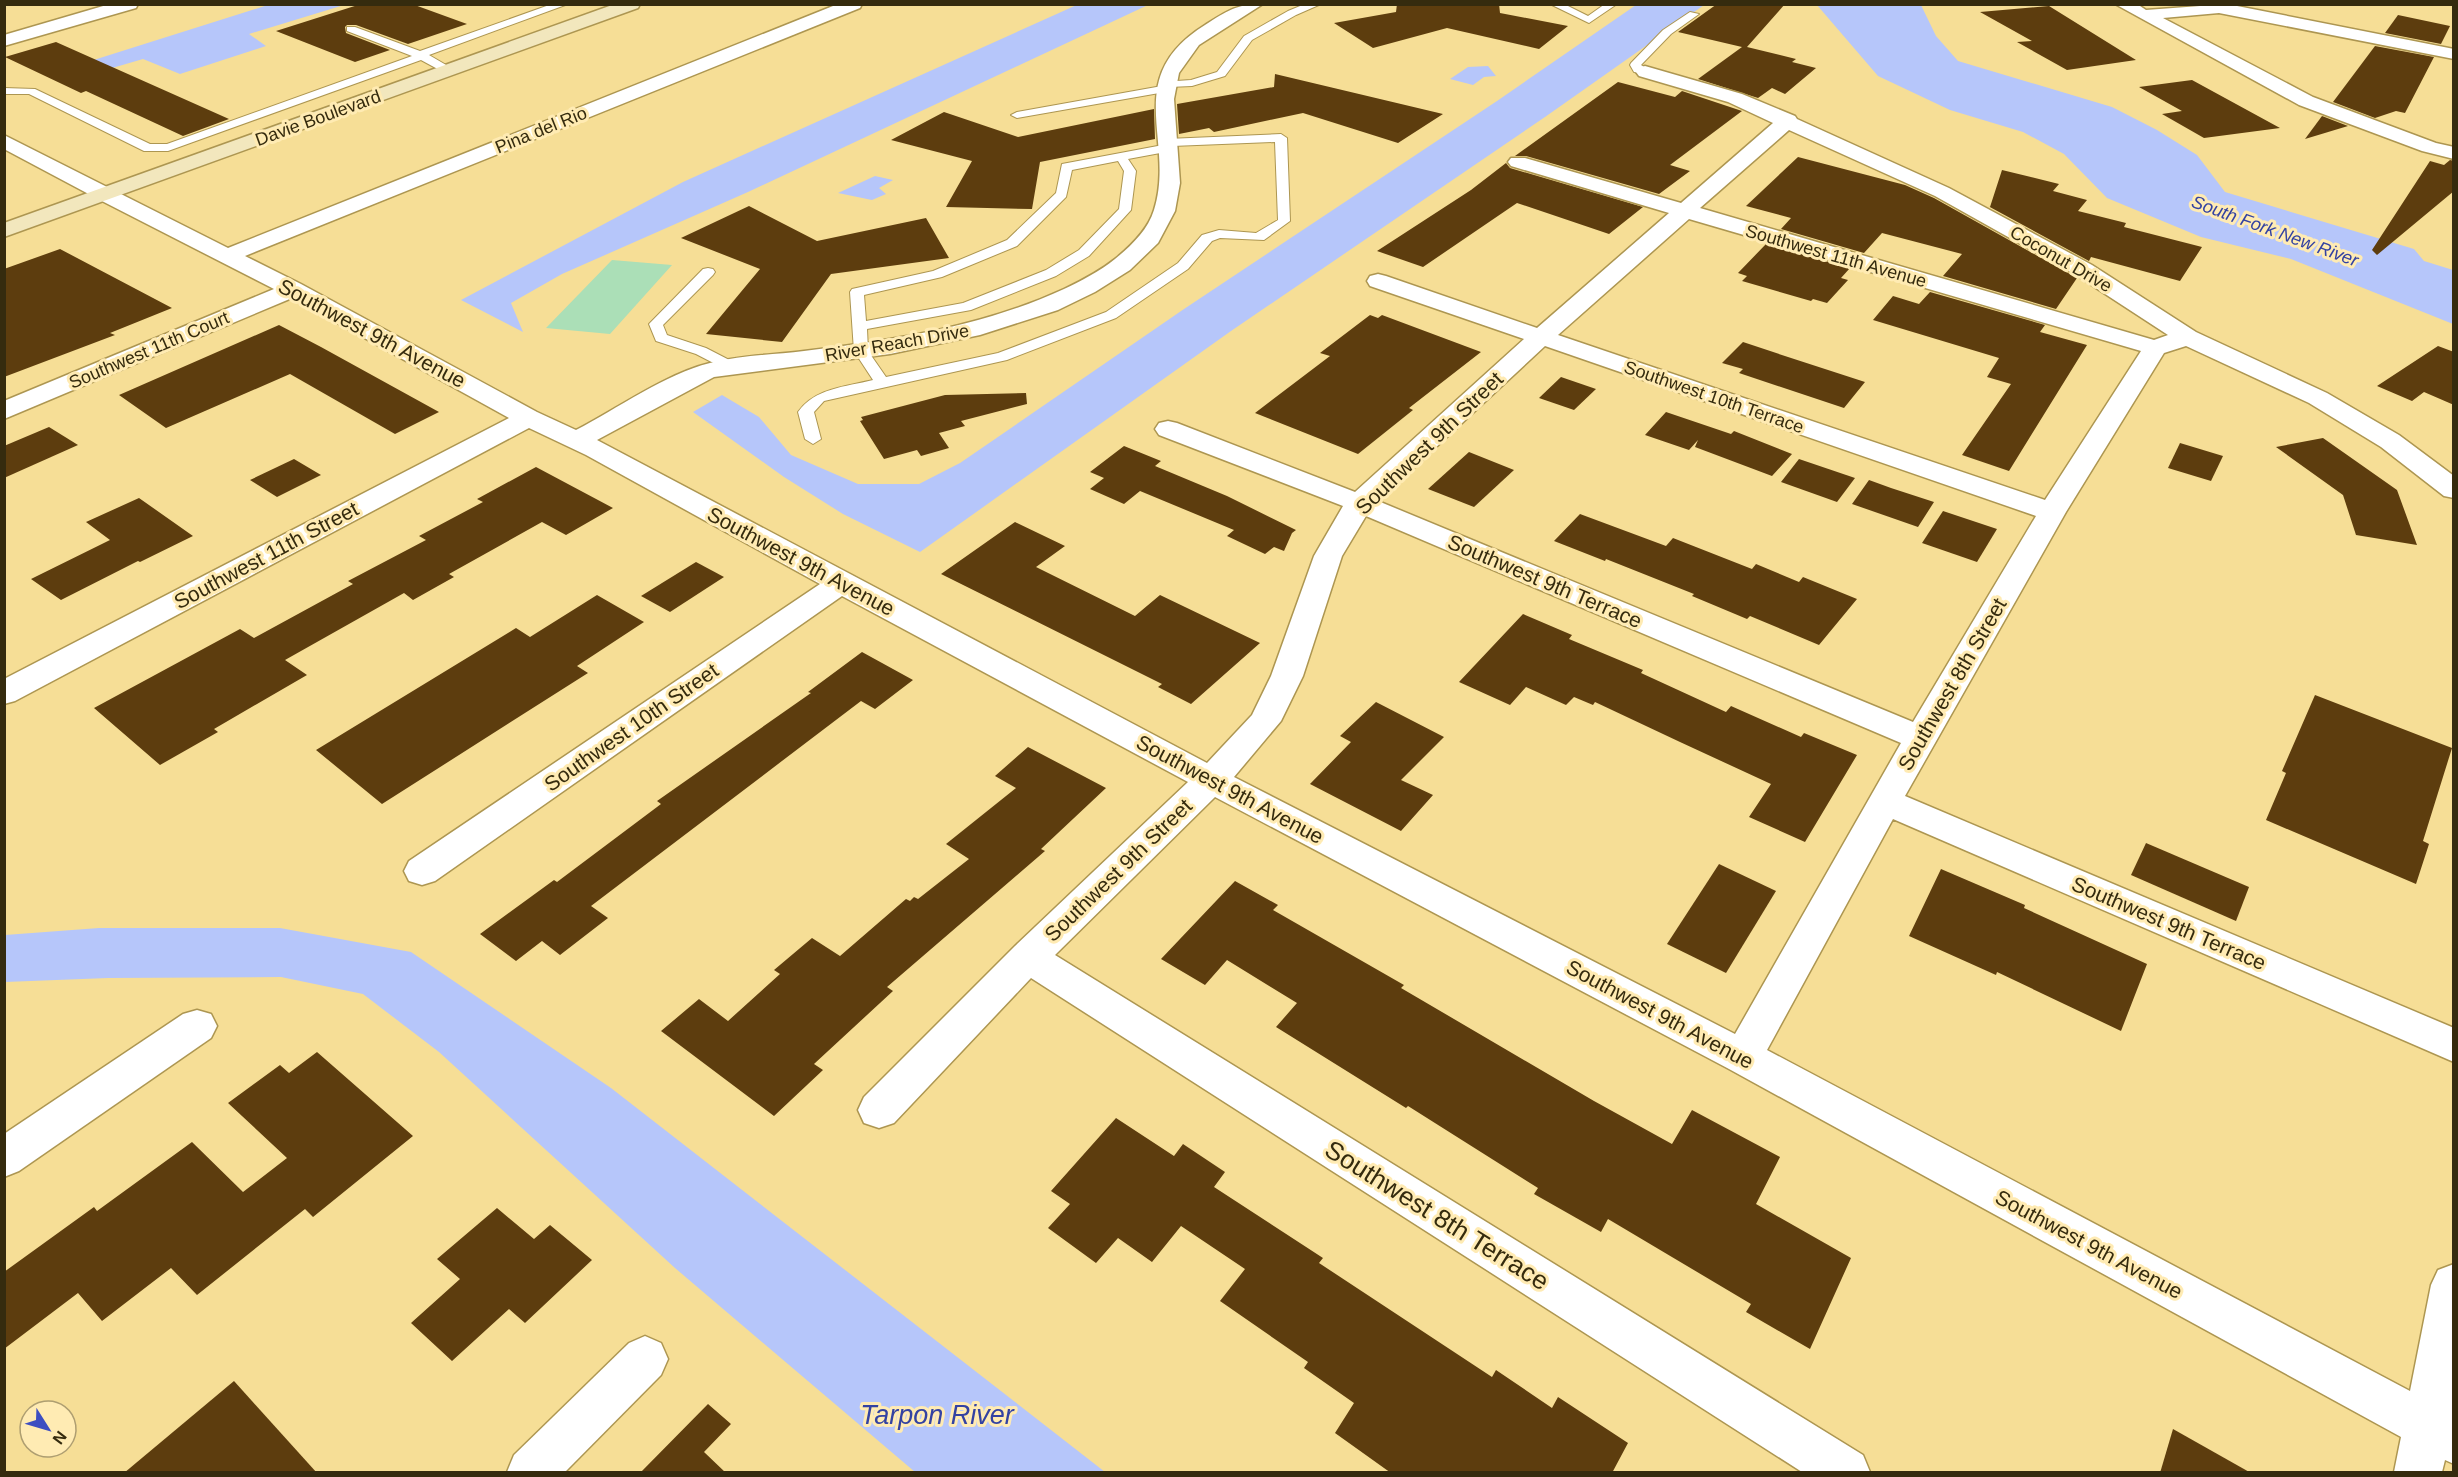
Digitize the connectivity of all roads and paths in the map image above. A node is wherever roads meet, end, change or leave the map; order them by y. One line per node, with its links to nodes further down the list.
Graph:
1 (130, 4): 14 (street)
2 (563, 4): 16 (lane)
3 (632, 4): 17 (main road, Davie Boulevard)
4 (854, 4): 31 (street, Pina del Rio)
5 (1254, 4): 19 (street, River Reach Drive)
6 (1316, 4): 19 (lane)
7 (1555, 4): 8 (lane)
8 (1612, 4)
9 (2123, 4): 12 (street)
10 (2221, 6): 12 (street); 15 (street)
11 (1694, 14): 18 (lane)
12 (2144, 15): 25 (street)
13 (351, 29): 16 (lane)
14 (4, 41)
15 (2454, 54)
16 (420, 55): 17 (lane); 20 (lane)
17 (449, 70): 28 (main road, Davie Boulevard)
18 (1645, 72): 22 (street, Coconut Drive)
19 (1166, 87): 21 (lane); 24 (street, River Reach Drive)
20 (4, 91)
21 (1017, 115)
22 (1788, 120): 29 (street, Southwest 9th Street); 36 (street, Coconut Drive)
23 (4, 141): 28 (street, Southwest 9th Avenue)
24 (1167, 146): 26 (lane); 39 (street, River Reach Drive); 41 (lane)
25 (2454, 153)
26 (1121, 156): 35 (lane); 35 (lane)
27 (1518, 162): 29 (street, Southwest 11th Avenue)
28 (105, 195): 30 (main road, Davie Boulevard); 31 (street, Southwest 9th Avenue)
29 (1684, 212): 37 (street, Southwest 9th Street); 38 (street, Southwest 11th Avenue)
30 (4, 231)
31 (227, 256): 34 (street, Southwest 9th Avenue)
32 (708, 272): 40 (lane)
33 (1378, 281): 37 (street, Southwest 10th Terrace)
34 (293, 289): 42 (street, Southwest 11th Court); 43 (street, Southwest 9th Avenue)
35 (859, 326): 39 (lane)
36 (2187, 337): 38 (street); 47 (street, Coconut Drive)
37 (1540, 338): 48 (street, Southwest 9th Street); 49 (street, Southwest 10th Terrace)
38 (2155, 348): 49 (street, Southwest 8th Street)
39 (861, 351): 40 (street, River Reach Drive); 41 (lane)
40 (732, 367): 46 (street)
41 (882, 382): 45 (lane)
42 (4, 411)
43 (528, 418): 46 (street, Southwest 9th Avenue); 51 (street, Southwest 11th Street)
44 (1168, 429): 48 (street, Southwest 9th Terrace)
45 (813, 439)
46 (586, 445): 50 (street, Southwest 9th Avenue)
47 (2454, 490)
48 (1359, 503): 52 (street, Southwest 9th Terrace); 53 (street, Southwest 9th Street)
49 (2052, 512): 52 (street, Southwest 8th Street)
50 (841, 583): 53 (street, Southwest 9th Avenue); 55 (street, Southwest 10th Street)
51 (4, 693)
52 (1920, 738): 54 (street, Southwest 8th Street)
53 (1211, 780): 56 (street, Southwest 9th Street); 59 (street, Southwest 9th Avenue)
54 (1885, 801): 58 (street, Southwest 9th Terrace); 59 (street, Southwest 8th Street)
55 (422, 871)
56 (1028, 957): 60 (street, Southwest 9th Street); 66 (street, Southwest 8th Terrace)
57 (197, 1026): 61 (street)
58 (2454, 1046)
59 (1743, 1057): 64 (street, Southwest 9th Avenue)
60 (879, 1110)
61 (4, 1158)
62 (2454, 1285): 64 (street)
63 (645, 1359): 65 (street)
64 (2440, 1433): 67 (street)
65 (531, 1473)
66 (1846, 1473)
67 (2418, 1473)

